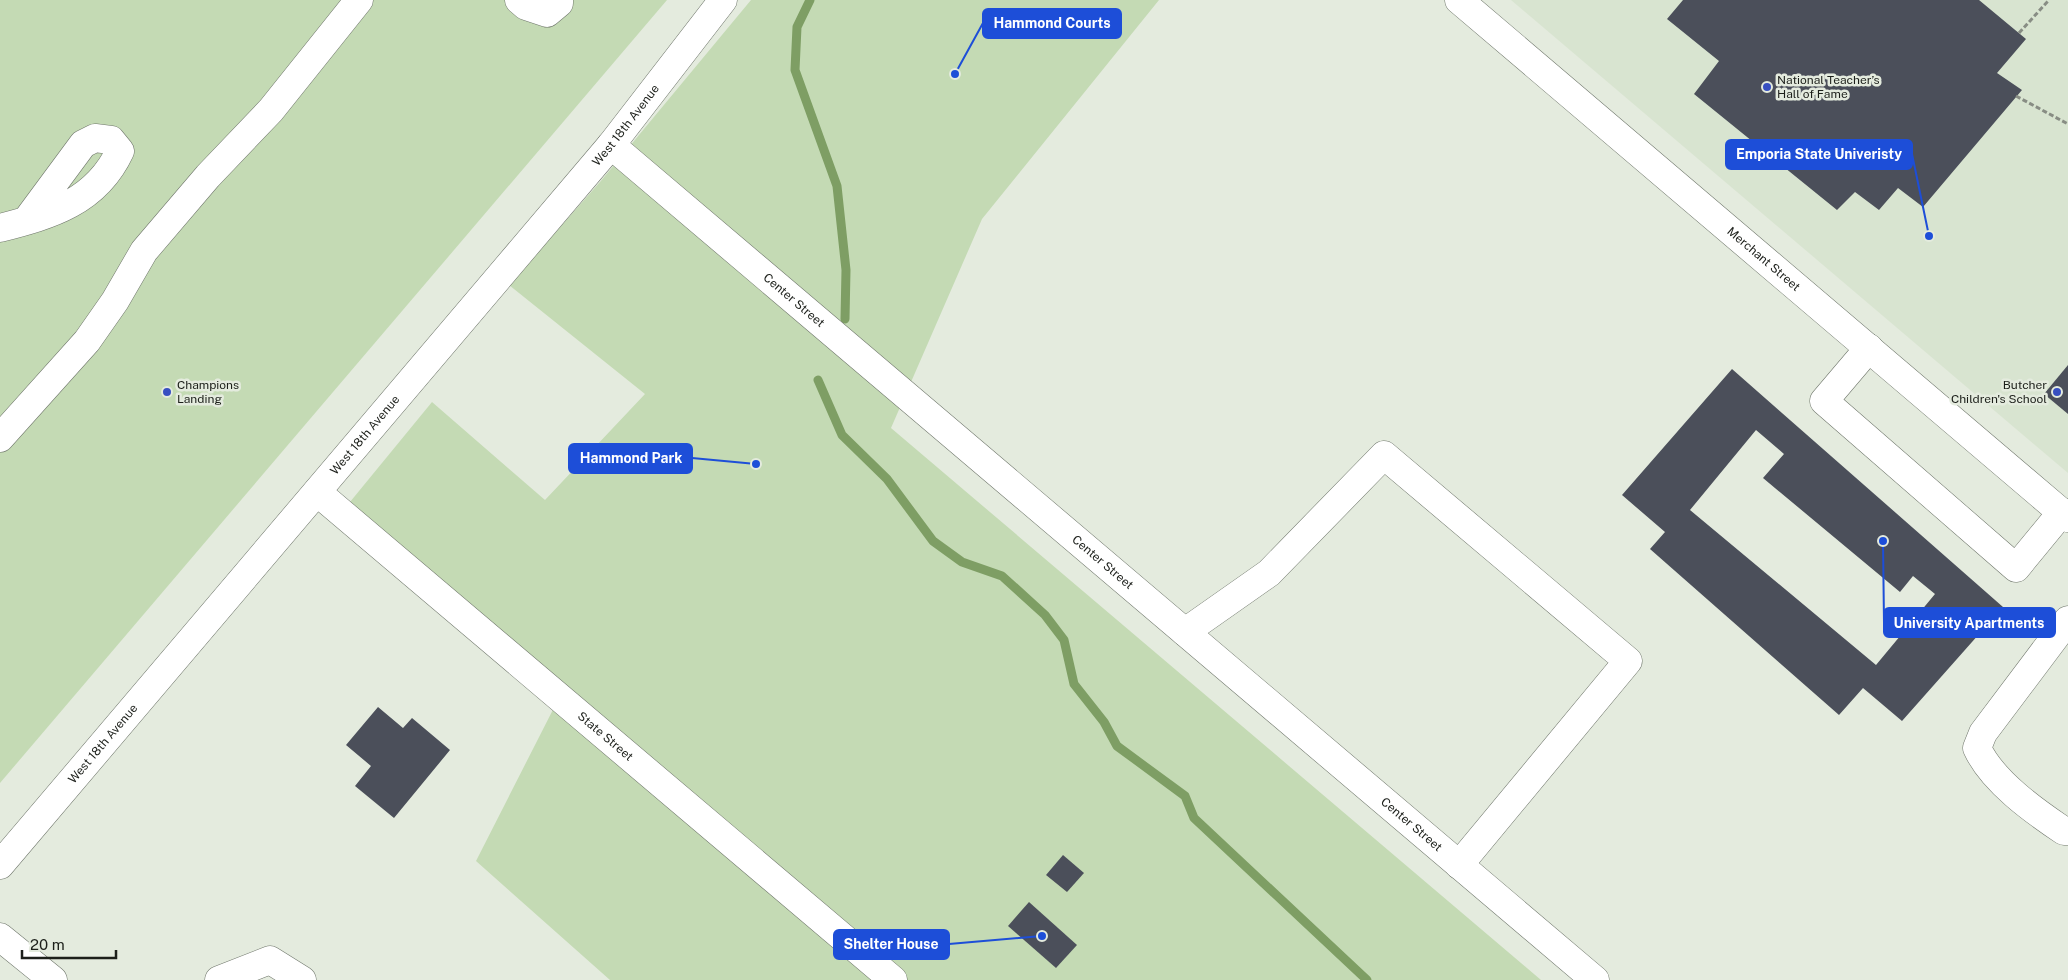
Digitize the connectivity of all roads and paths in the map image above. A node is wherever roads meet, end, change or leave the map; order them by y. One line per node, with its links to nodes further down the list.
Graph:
1 (359, 0): 14 (street)
2 (519, 0): 3 (street)
3 (559, 0)
4 (722, 0): 10 (street, West 18th Avenue)
5 (1459, 0): 13 (street, Merchant Street)
6 (2048, 0): 7 (path)
7 (2019, 33)
8 (2016, 96): 9 (path)
9 (2068, 124)
10 (611, 146): 15 (street, West 18th Avenue); 18 (street, Center Street)
11 (26, 221): 12 (street)
12 (0, 228)
13 (1868, 348): 16 (street, Merchant Street); 16 (street)
14 (0, 438)
15 (317, 492): 21 (street, West 18th Avenue); 26 (street, State Street)
16 (2065, 515)
17 (2068, 620): 19 (street)
18 (1185, 632): 20 (street, Center Street); 20 (street)
19 (2068, 831)
20 (1459, 865): 27 (street, Center Street)
21 (0, 866)
22 (0, 937): 23 (street)
23 (53, 980)
24 (219, 980): 25 (street)
25 (302, 980)
26 (893, 980)
27 (1595, 980)

